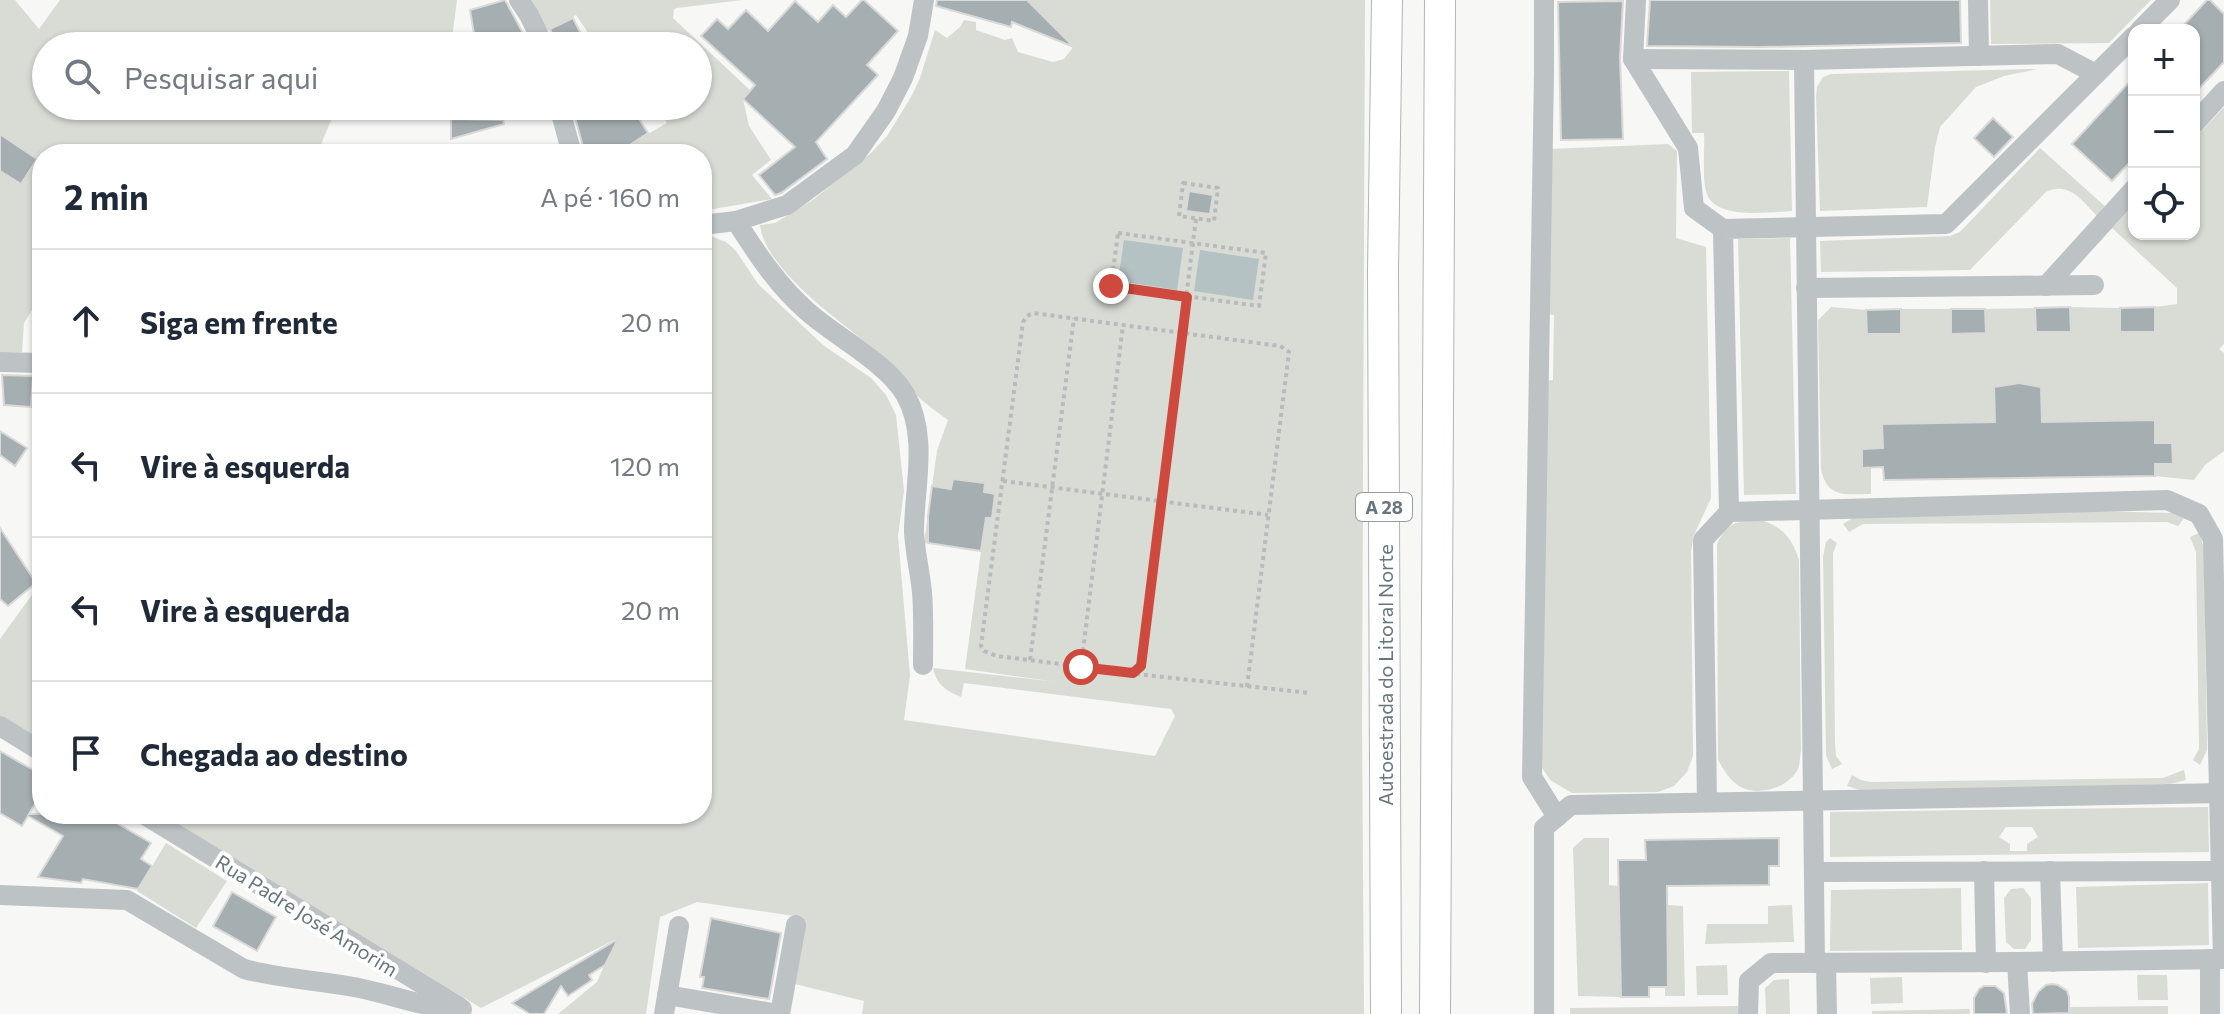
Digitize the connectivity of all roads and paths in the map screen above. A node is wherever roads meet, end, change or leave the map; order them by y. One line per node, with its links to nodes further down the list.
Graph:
1 (519, 0): 10 (street)
2 (924, 0): 22 (street)
3 (1387, 0): 75 (highway, Autoestrada do Litoral Norte / A 28)
4 (1440, 0): 76 (highway, A 28)
5 (1544, 0): 54 (street)
6 (1636, 0): 13 (street)
7 (1978, 0): 12 (street)
8 (2170, 0): 9 (street)
9 (2146, 24)
10 (538, 32)
11 (2128, 42): 15 (street)
12 (1979, 56): 14 (street); 15 (street)
13 (1633, 59): 14 (street); 25 (street)
14 (1804, 60): 24 (street)
15 (2096, 74): 24 (street)
16 (2224, 91): 17 (street)
17 (2200, 117)
18 (563, 120): 19 (street)
19 (569, 144)
20 (2128, 196): 28 (street)
21 (1196, 219): 21 (path); 26 (path)
22 (736, 221): 23 (street); 44 (street)
23 (712, 224)
24 (1806, 227): 25 (street); 29 (street)
25 (1723, 229): 41 (street)
26 (1193, 243): 30 (path); 30 (path); 30 (path)
27 (2094, 285): 28 (street)
28 (2046, 286): 29 (street)
29 (1806, 288): 40 (street)
30 (1187, 297): 33 (path)
31 (1074, 318): 32 (path); 36 (path); 37 (path)
32 (1123, 325): 33 (path); 38 (path)
33 (1182, 333): 39 (path); 42 (path)
34 (0, 362): 35 (street)
35 (32, 363)
36 (1003, 481): 37 (path); 43 (path)
37 (1052, 487): 38 (path); 43 (path)
38 (1103, 494): 39 (path); 45 (path)
39 (1161, 501): 42 (path); 46 (path)
40 (1810, 510): 41 (street); 51 (street); 52 (street)
41 (1729, 512): 53 (street)
42 (1268, 515): 47 (path)
43 (1030, 660): 45 (path)
44 (923, 665)
45 (1081, 667): 46 (path)
46 (1133, 673): 47 (path)
47 (1247, 687): 48 (path)
48 (1310, 693)
49 (0, 726): 50 (street)
50 (32, 746)
51 (2222, 793): 52 (street); 58 (street)
52 (1814, 801): 53 (street); 59 (street)
53 (1707, 802): 54 (street)
54 (1557, 817): 77 (street)
55 (159, 824): 64 (street, Rua Padre José Amorim)
56 (1984, 871): 57 (street); 59 (street); 68 (street)
57 (2050, 871): 58 (street); 66 (street)
58 (2221, 871): 63 (street)
59 (1814, 872): 67 (street)
60 (0, 895): 70 (street)
61 (796, 925): 74 (street)
62 (679, 926): 72 (street)
63 (2219, 959): 66 (street); 81 (street)
64 (381, 960): 69 (street, Rua Padre José Amorim); 70 (street)
65 (2017, 962): 66 (street); 68 (street); 80 (street)
66 (2053, 962)
67 (1821, 963): 68 (street); 78 (street); 79 (street)
68 (1986, 963)
69 (404, 974): 71 (street); 73 (street, Rua Padre José Amorim)
70 (336, 984): 71 (street)
71 (379, 992): 73 (street)
72 (666, 1005): 74 (street)
73 (467, 1011)
74 (779, 1014)
75 (1386, 1014)
76 (1435, 1014)
77 (1544, 1014)
78 (1748, 1014)
79 (1827, 1014)
80 (2020, 1014)
81 (2210, 1014)

